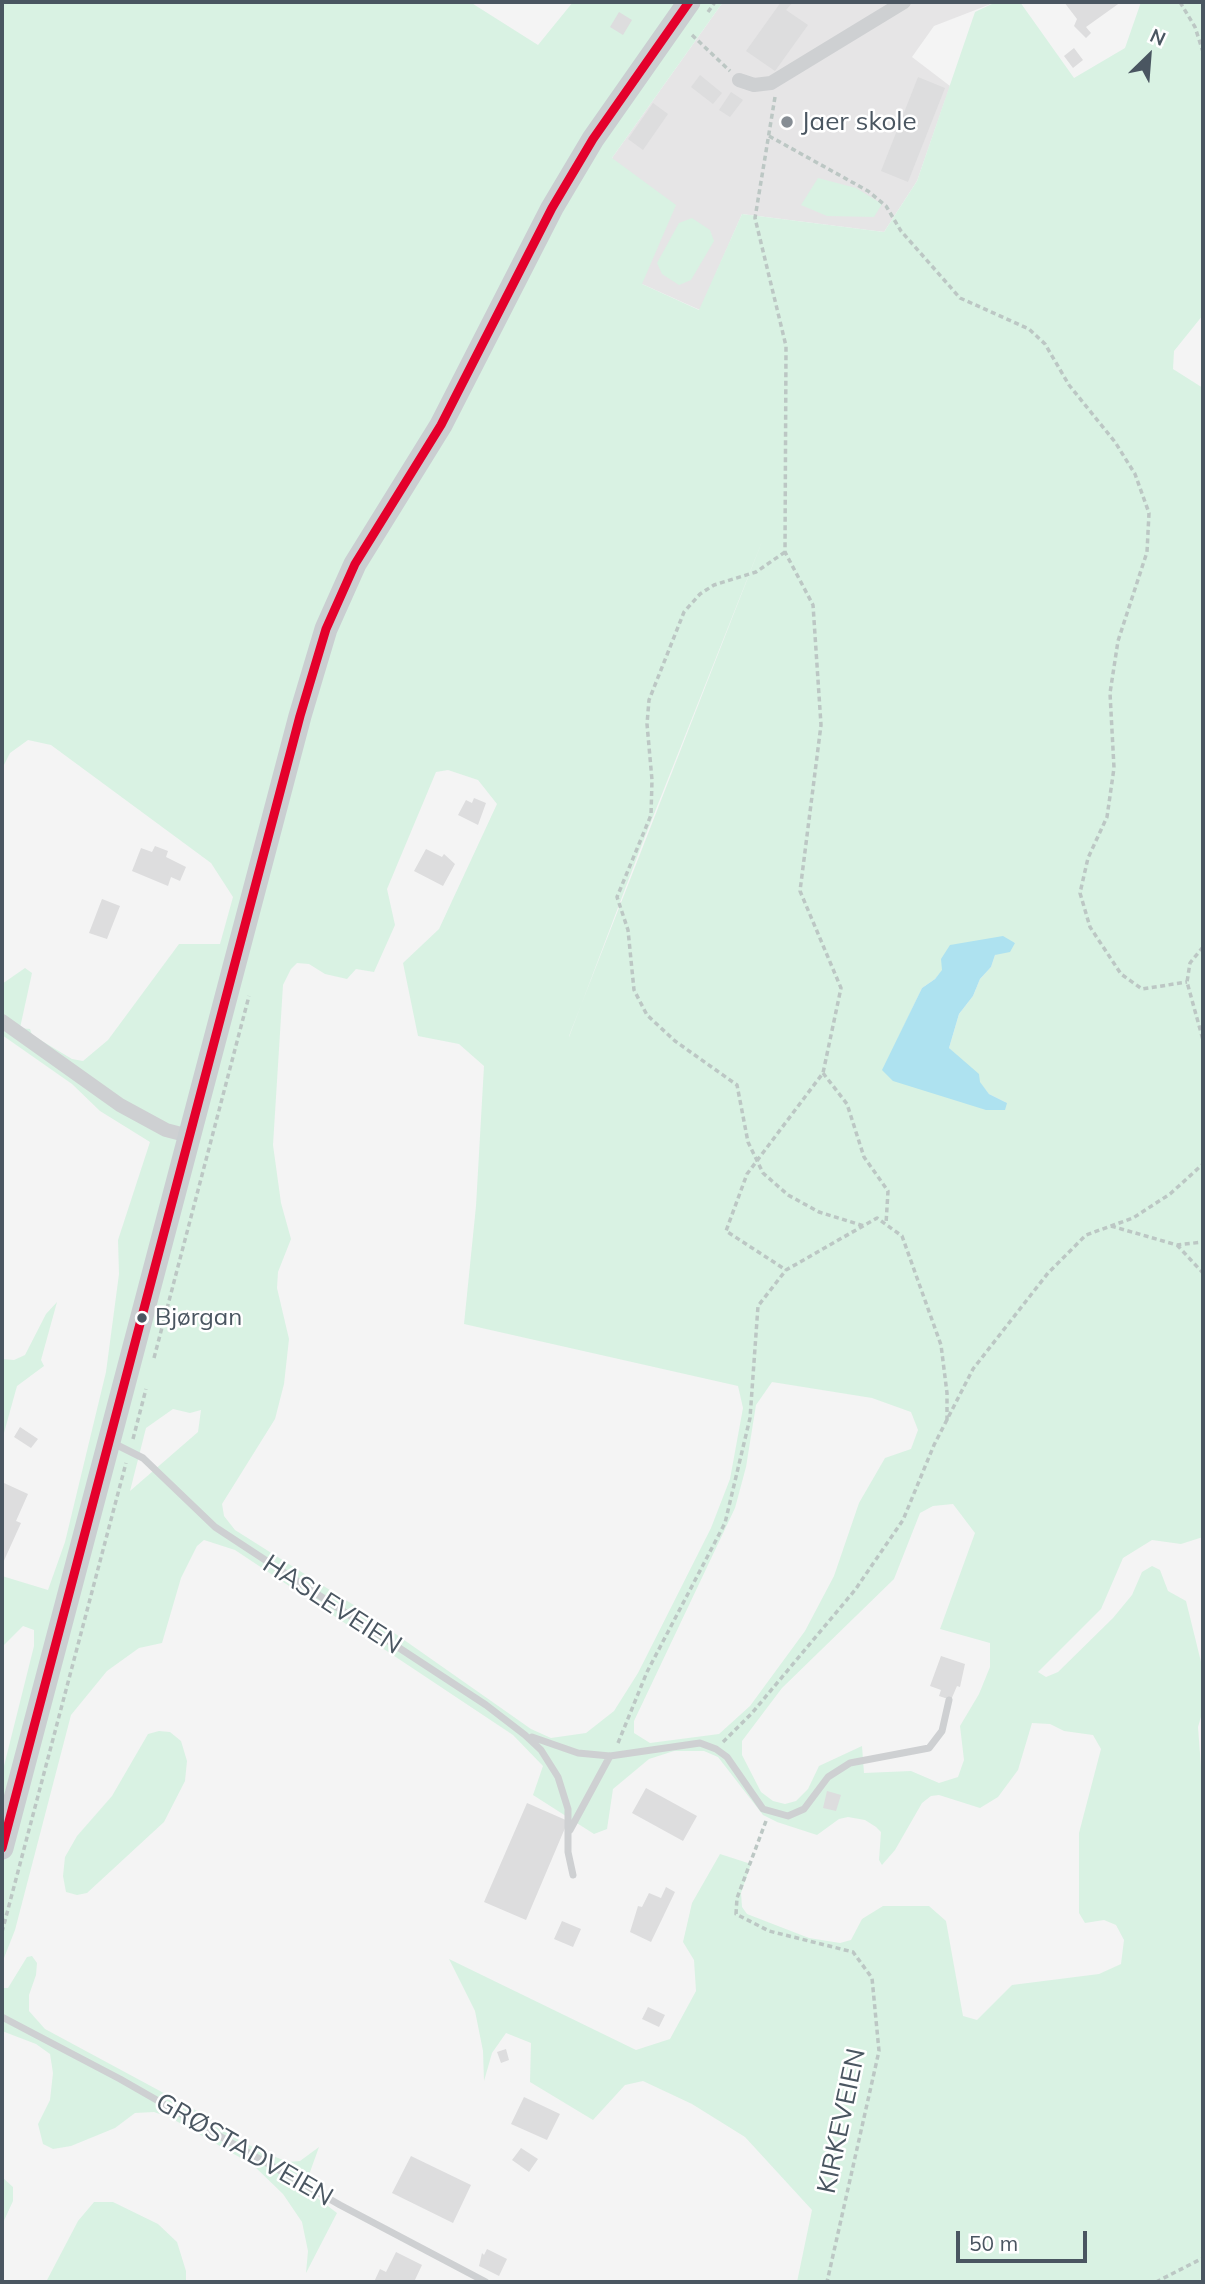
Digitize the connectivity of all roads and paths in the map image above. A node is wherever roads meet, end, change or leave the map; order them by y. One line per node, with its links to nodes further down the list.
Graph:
1 (715, 2): 4 (path)
2 (904, 2): 8 (street)
3 (1180, 2): 6 (path)
4 (698, 7): 17 (main road)
5 (685, 45): 7 (path)
6 (1203, 52)
7 (739, 79): 8 (street)
8 (777, 80): 9 (path)
9 (768, 136): 10 (path); 12 (path)
10 (785, 552): 16 (path); 18 (path)
11 (1203, 947): 12 (path)
12 (1188, 982): 15 (path)
13 (252, 983): 27 (path)
14 (2, 1021): 17 (street)
15 (1203, 1040)
16 (823, 1073): 18 (path); 20 (path)
17 (189, 1136): 30 (main road)
18 (757, 1160): 22 (path); 25 (path)
19 (1203, 1164): 21 (path)
20 (886, 1224): 22 (path); 29 (path)
21 (1109, 1225): 24 (path); 29 (path)
22 (863, 1226): 25 (path)
23 (1203, 1242): 24 (path)
24 (1177, 1245): 26 (path)
25 (786, 1270): 34 (path)
26 (1203, 1273)
27 (152, 1366)
28 (148, 1378): 30 (path)
29 (947, 1421): 33 (path)
30 (120, 1446): 32 (lane, HASLEVEIEN); 37 (main road); 39 (path)
31 (949, 1700): 35 (lane)
32 (525, 1735): 34 (lane, HASLEVEIEN); 36 (lane, HASLEVEIEN)
33 (716, 1749): 34 (lane, HASLEVEIEN); 35 (lane)
34 (610, 1756): 36 (lane)
35 (770, 1813): 43 (path, KIRKEVEIEN)
36 (569, 1830): 38 (lane, HASLEVEIEN)
37 (2, 1848)
38 (573, 1875)
39 (2, 1931)
40 (2, 2017): 42 (lane, GRØSTADVEIEN)
41 (1203, 2258): 44 (path)
42 (486, 2282)
43 (827, 2282)
44 (1156, 2282)

